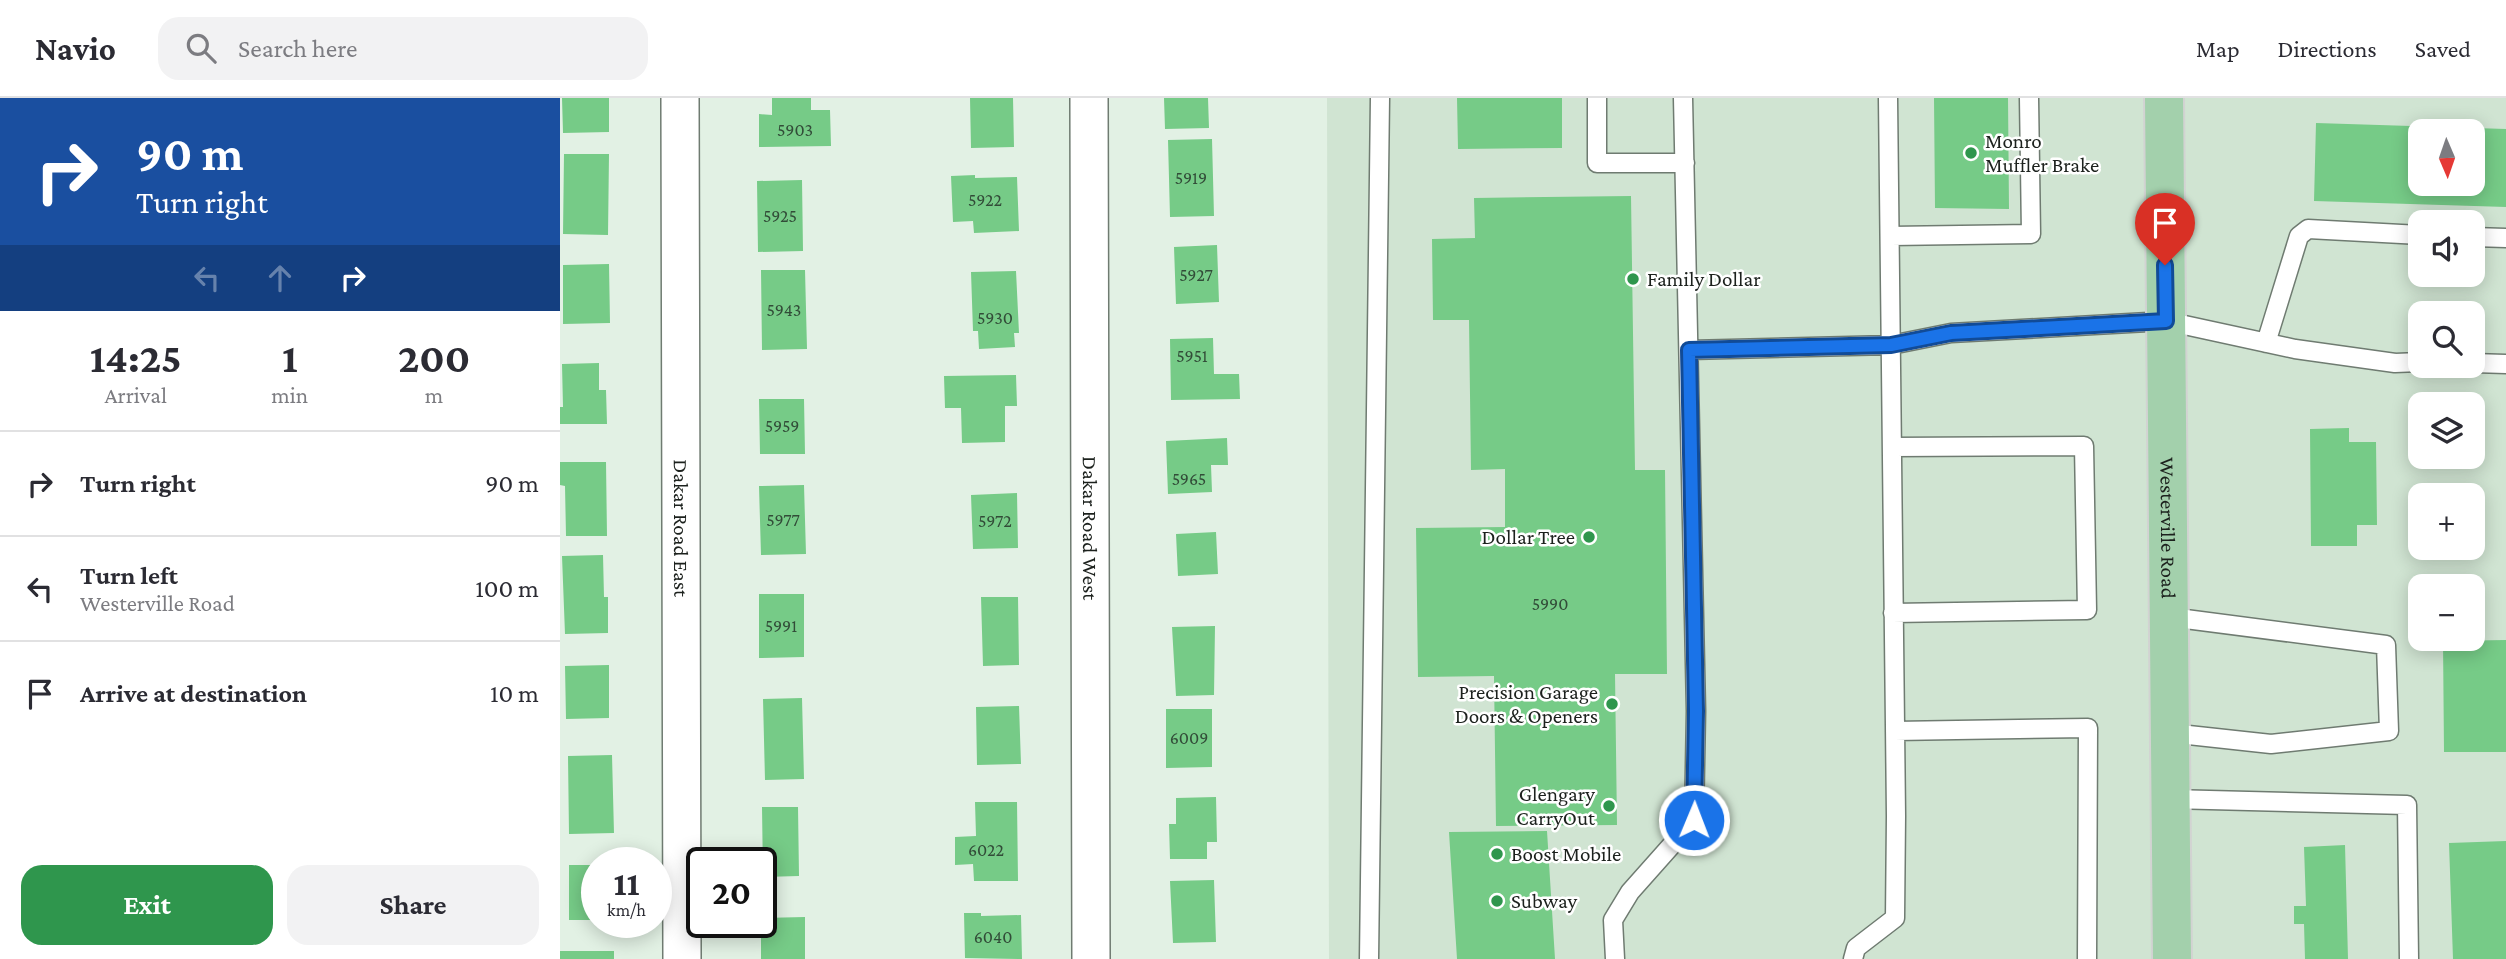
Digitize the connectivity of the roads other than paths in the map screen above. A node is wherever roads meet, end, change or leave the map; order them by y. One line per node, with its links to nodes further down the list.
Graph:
1 (680, 98): 27 (street, Dakar Road East)
2 (1090, 98): 28 (street, Dakar Road West)
3 (1380, 98): 29 (lane)
4 (1597, 98): 9 (lane)
5 (1684, 98): 9 (lane)
6 (1888, 98): 11 (lane)
7 (2029, 98): 11 (lane)
8 (2164, 98): 14 (main road, Westerville Road)
9 (1685, 163): 17 (lane)
10 (2408, 233): 15 (lane)
11 (1891, 236): 16 (lane)
12 (2485, 238): 13 (lane)
13 (2506, 239)
14 (2166, 321): 15 (lane); 16 (lane); 23 (main road, Westerville Road)
15 (2266, 343): 18 (lane)
16 (1891, 345): 17 (lane); 21 (lane)
17 (1689, 350): 30 (lane)
18 (2408, 362)
19 (2485, 363): 20 (lane)
20 (2506, 364)
21 (1892, 447): 22 (lane); 22 (lane)
22 (1893, 613): 24 (lane)
23 (2170, 617): 25 (main road, Westerville Road); 25 (lane)
24 (1895, 731): 31 (lane); 32 (lane)
25 (2170, 733): 26 (main road, Westerville Road)
26 (2171, 799): 33 (main road, Westerville Road); 34 (lane)
27 (682, 959)
28 (1091, 959)
29 (1369, 959)
30 (1615, 959)
31 (1853, 959)
32 (2087, 959)
33 (2172, 959)
34 (2410, 959)

